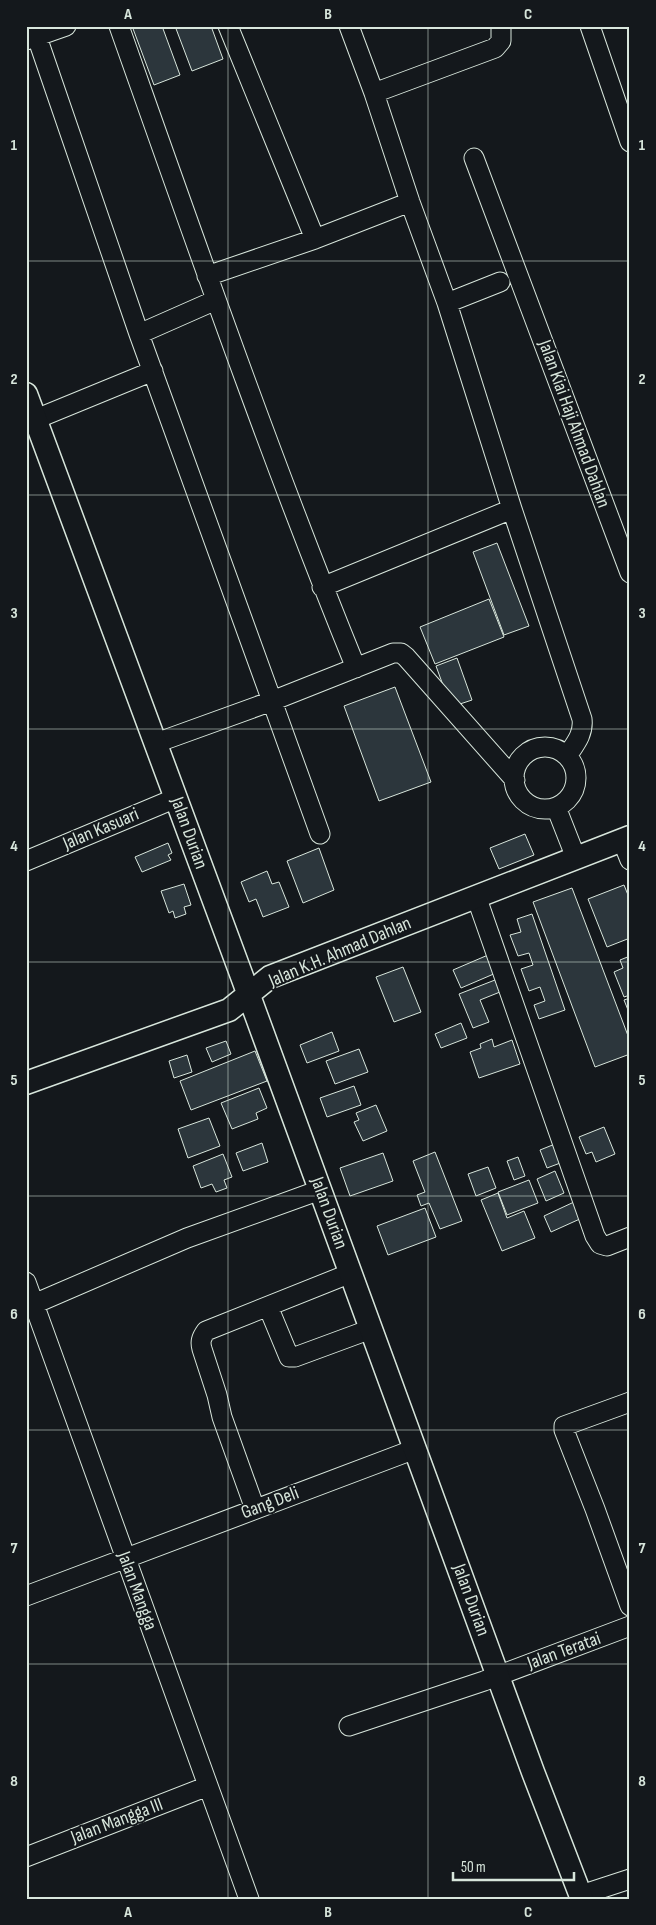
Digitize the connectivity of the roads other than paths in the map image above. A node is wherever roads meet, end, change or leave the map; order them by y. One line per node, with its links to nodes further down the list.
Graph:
1 (66, 26): 7 (street)
2 (119, 26): 14 (street)
3 (228, 26): 13 (street)
4 (348, 26): 8 (street)
5 (501, 26): 8 (street)
6 (590, 26): 9 (street)
7 (31, 39): 18 (street)
8 (374, 93): 12 (street)
9 (622, 95): 10 (street)
10 (630, 142)
11 (474, 158): 23 (street, Jalan Kiai Haji Ahmad Dahlan)
12 (410, 202): 13 (street); 17 (street)
13 (314, 239): 14 (street)
14 (207, 276): 16 (street)
15 (500, 282): 17 (street)
16 (216, 300): 18 (street); 24 (street)
17 (447, 303): 22 (street)
18 (139, 334): 19 (street)
19 (153, 371): 21 (street); 26 (street)
20 (26, 394): 21 (main road, Jalan Durian)
21 (36, 419): 27 (main road, Jalan Durian)
22 (512, 509): 24 (street); 28 (street)
23 (630, 573)
24 (322, 586): 25 (street)
25 (356, 668): 26 (street); 29 (street)
26 (272, 700): 27 (street); 32 (street)
27 (156, 744): 30 (main road, Jalan Durian)
28 (567, 756): 29 (street); 31 (street)
29 (515, 780): 31 (street)
30 (176, 798): 35 (street, Jalan Kasuari); 37 (main road, Jalan Durian)
31 (556, 808): 34 (street)
32 (320, 834)
33 (627, 846): 34 (main road, Jalan K.H. Ahmad Dahlan)
34 (576, 858): 36 (main road, Jalan K.H. Ahmad Dahlan)
35 (26, 861)
36 (476, 896): 37 (main road, Jalan K.H. Ahmad Dahlan); 40 (street)
37 (248, 994): 38 (main road, Jalan K.H. Ahmad Dahlan); 39 (main road, Jalan Durian)
38 (26, 1083)
39 (320, 1190): 41 (main road, Jalan Durian); 43 (street)
40 (630, 1237)
41 (351, 1273): 45 (main road, Jalan Durian); 48 (street, Jalan Durian)
42 (26, 1282): 43 (street, Jalan Mangga)
43 (34, 1304): 49 (street, Jalan Mangga)
44 (272, 1316): 45 (street)
45 (371, 1328): 47 (main road, Jalan Durian)
46 (630, 1402): 51 (street)
47 (415, 1449): 48 (street, Gang Deli); 53 (main road, Jalan Durian)
48 (255, 1509): 49 (street, Gang Deli)
49 (126, 1558): 50 (street, Gang Deli); 55 (street, Jalan Mangga)
50 (26, 1596)
51 (630, 1606)
52 (630, 1626): 53 (street, Jalan Teratai)
53 (498, 1675): 54 (street, Jalan Teratai); 58 (main road, Jalan Durian)
54 (349, 1726)
55 (208, 1786): 56 (street, Jalan Mangga III); 59 (street, Jalan Mangga)
56 (26, 1857)
57 (630, 1879): 58 (street)
58 (582, 1897)
59 (250, 1899)

